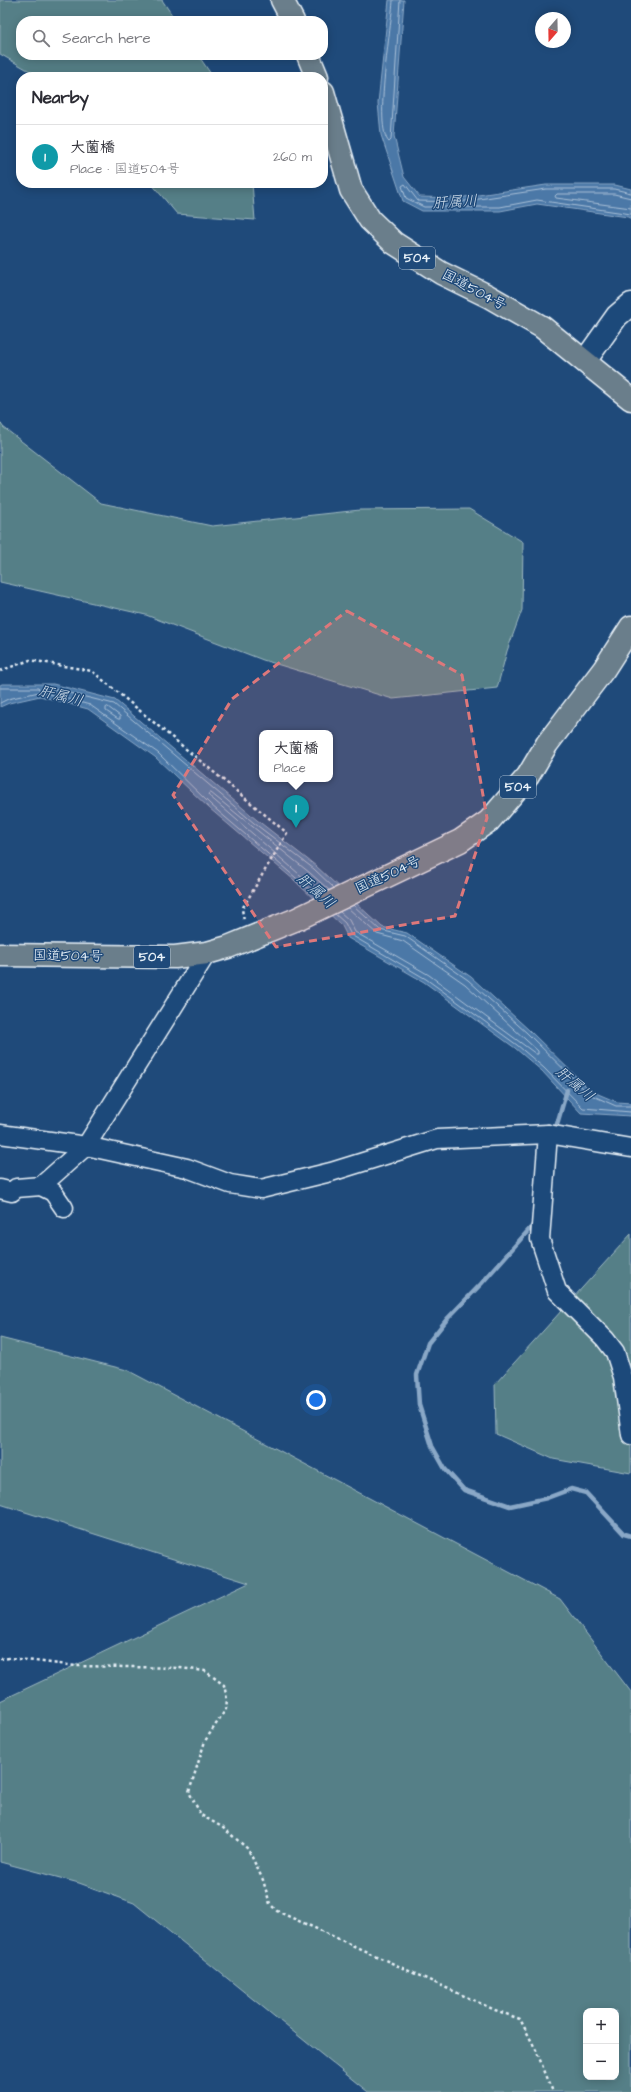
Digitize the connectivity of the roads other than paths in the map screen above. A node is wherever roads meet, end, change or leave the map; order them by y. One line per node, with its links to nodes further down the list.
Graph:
1 (282, 0): 2 (highway)
2 (290, 16)
3 (310, 60): 4 (highway)
4 (315, 72)
5 (328, 110): 7 (highway, 国道504号 / 504)
6 (631, 304): 7 (main road)
7 (584, 361): 8 (highway, 国道504号 / 504)
8 (631, 399)
9 (631, 627): 10 (highway, 国道504号 / 504)
10 (207, 953): 11 (highway, 国道504号 / 504); 14 (street)
11 (0, 955)
12 (0, 1134): 14 (street)
13 (548, 1134): 14 (street); 15 (street); 19 (street)
14 (86, 1146): 16 (street)
15 (631, 1148)
16 (41, 1186): 17 (street); 18 (street)
17 (0, 1189)
18 (64, 1208)
19 (631, 1435)

